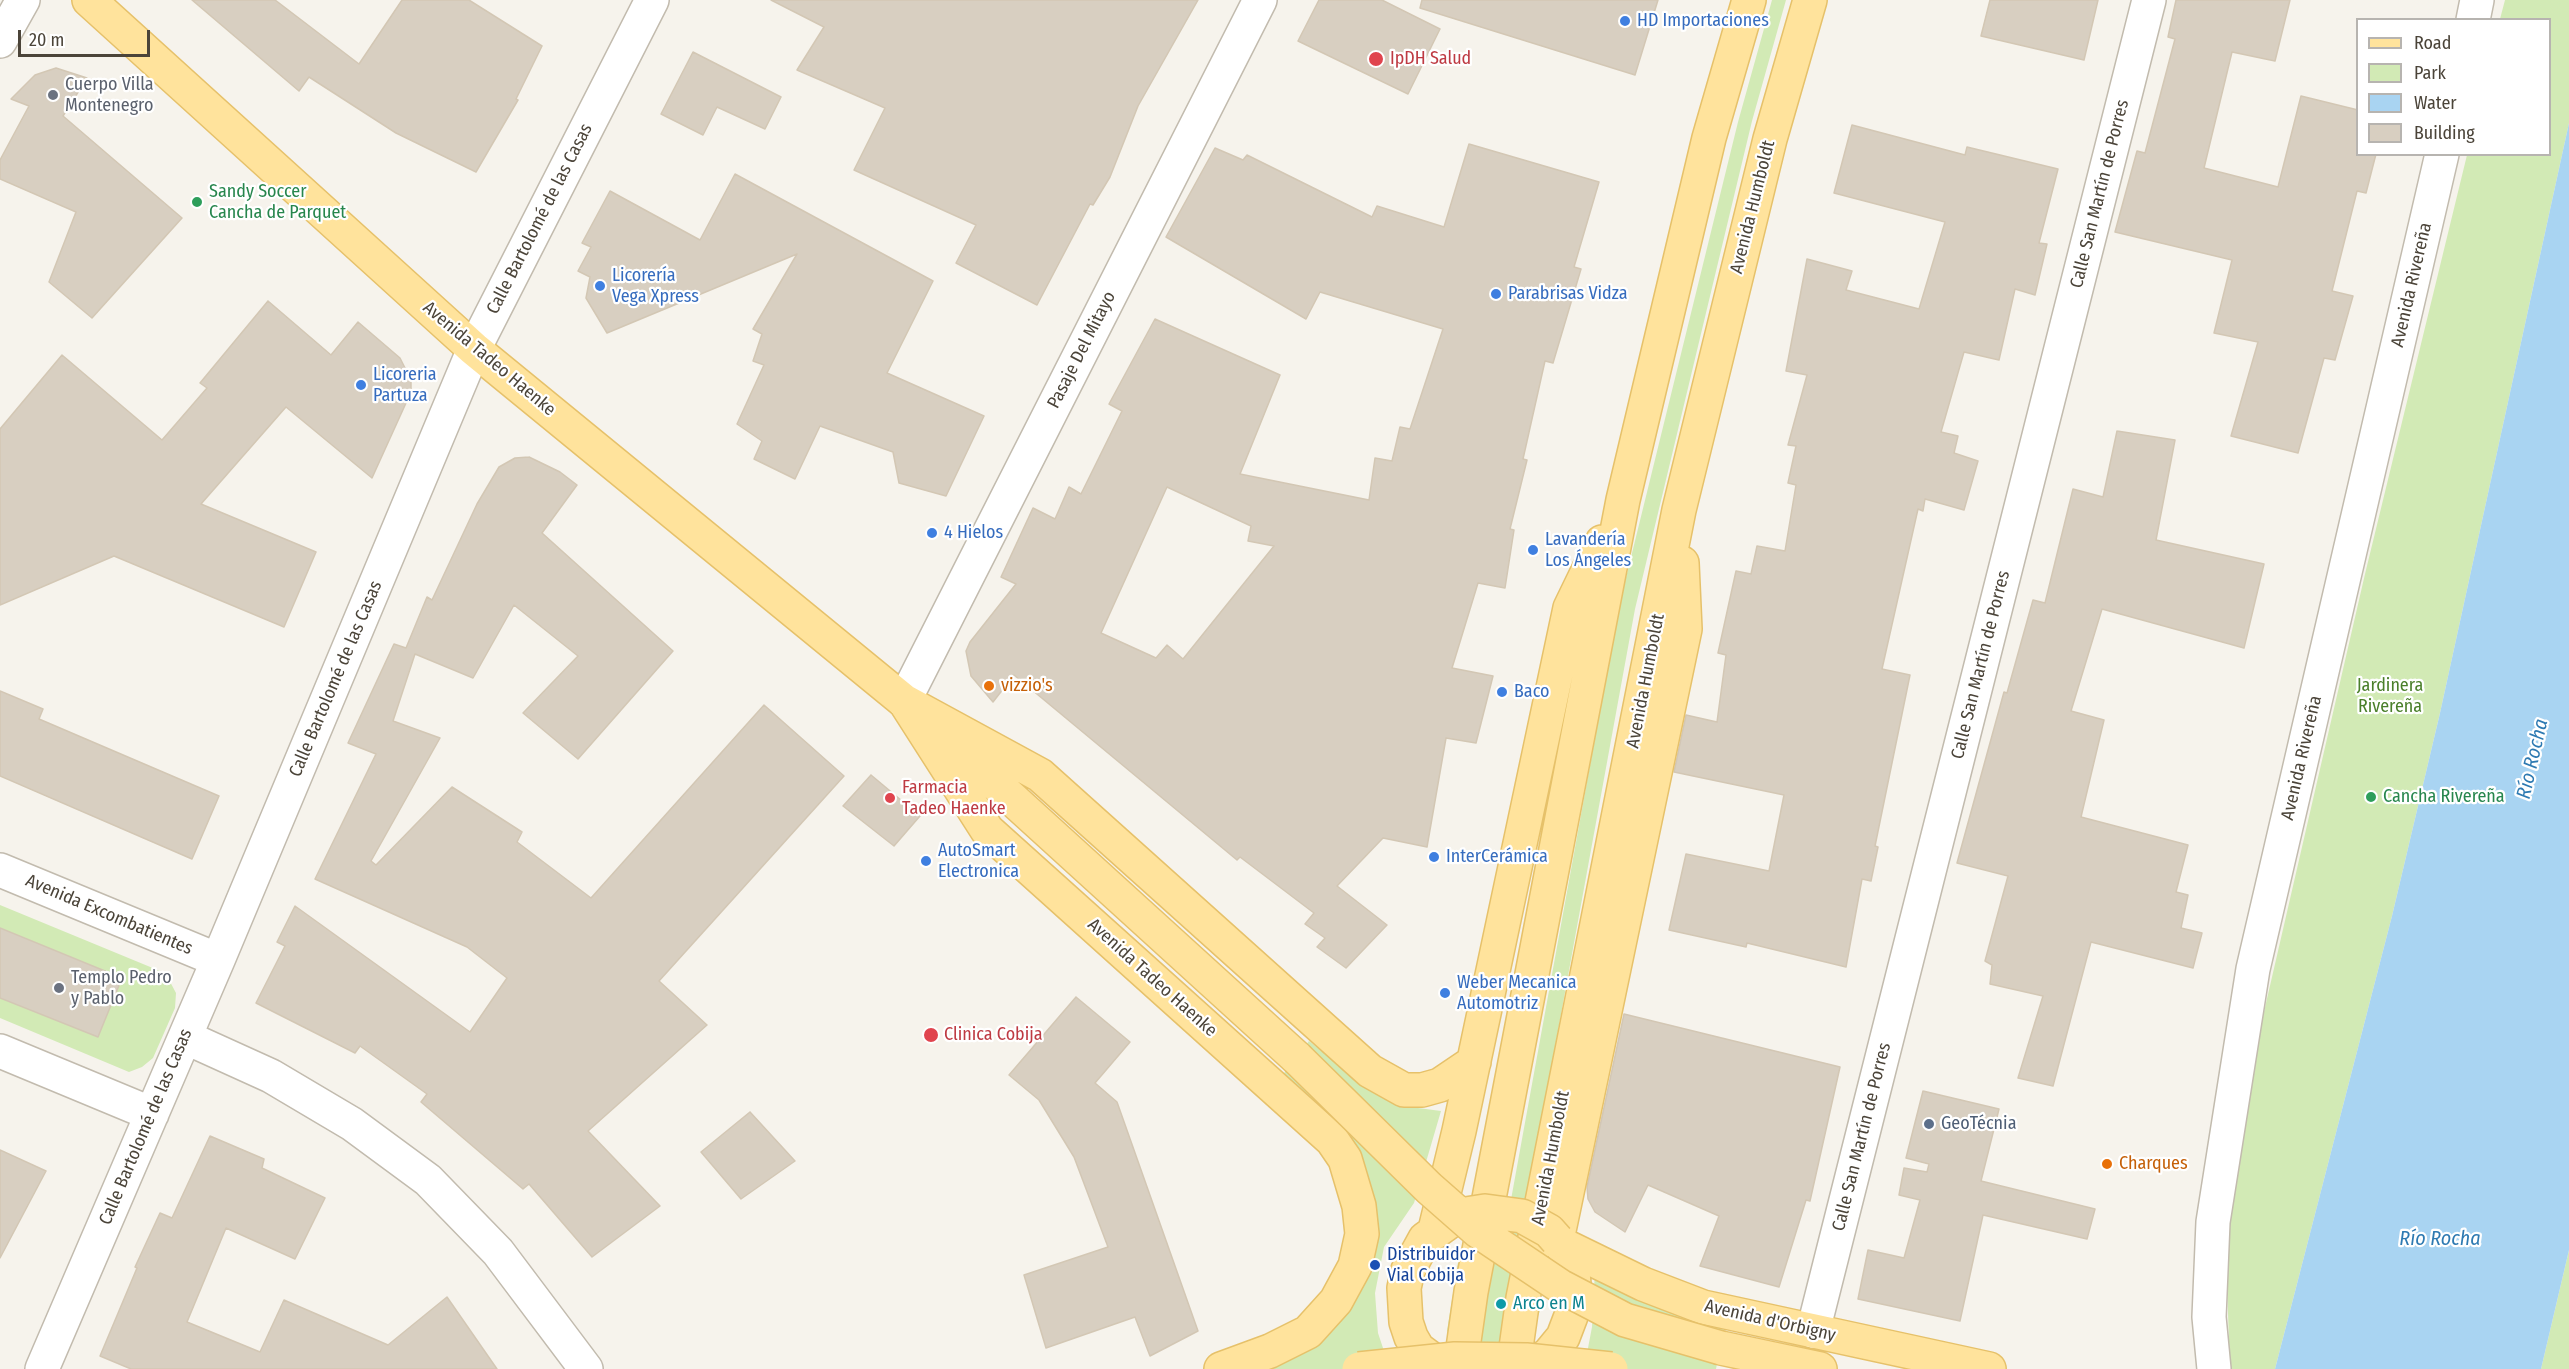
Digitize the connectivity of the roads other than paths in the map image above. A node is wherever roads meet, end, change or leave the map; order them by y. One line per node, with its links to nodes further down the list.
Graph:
1 (23, 0): 10 (street)
2 (89, 0): 12 (main road, Avenida Tadeo Haenke)
3 (652, 0): 12 (street, Calle Bartolomé de las Casas)
4 (1260, 0): 15 (street, Pasaje Del Mitayo)
5 (1749, 0): 13 (main road)
6 (1810, 0): 14 (main road, Avenida Humboldt)
7 (2149, 0): 24 (street, Calle San Martín de Porres)
8 (2477, 0): 9 (street)
9 (2473, 18)
10 (0, 41)
11 (2442, 156): 34 (street, Avenida Rivereña)
12 (474, 349): 15 (main road, Avenida Tadeo Haenke); 17 (street, Calle Bartolomé de las Casas)
13 (1623, 500): 20 (main road); 25 (main road)
14 (1679, 510): 23 (main road); 30 (main road, Avenida Humboldt)
15 (904, 700): 20 (main road, Avenida Tadeo Haenke); 28 (main road, Avenida Tadeo Haenke); 32 (main road, bridge)
16 (0, 870): 17 (street, Avenida Excombatientes)
17 (218, 960): 18 (street, Calle Bartolomé de las Casas)
18 (185, 1037): 21 (street, Calle Bartolomé de las Casas); 27 (street)
19 (0, 1051): 21 (street)
20 (1474, 1062): 22 (main road)
21 (152, 1114): 26 (street, Calle Bartolomé de las Casas)
22 (1435, 1230): 23 (main road, Avenida d'Orbigny, bridge); 25 (main road)
23 (1559, 1242): 24 (main road, Avenida d'Orbigny); 30 (main road)
24 (1814, 1331): 33 (main road, Avenida d'Orbigny)
25 (1434, 1366)
26 (42, 1369)
27 (586, 1369)
28 (1221, 1369)
29 (1359, 1369): 31 (main road, bridge)
30 (1525, 1369)
31 (1611, 1369)
32 (1820, 1369)
33 (1989, 1369)
34 (2214, 1369)

